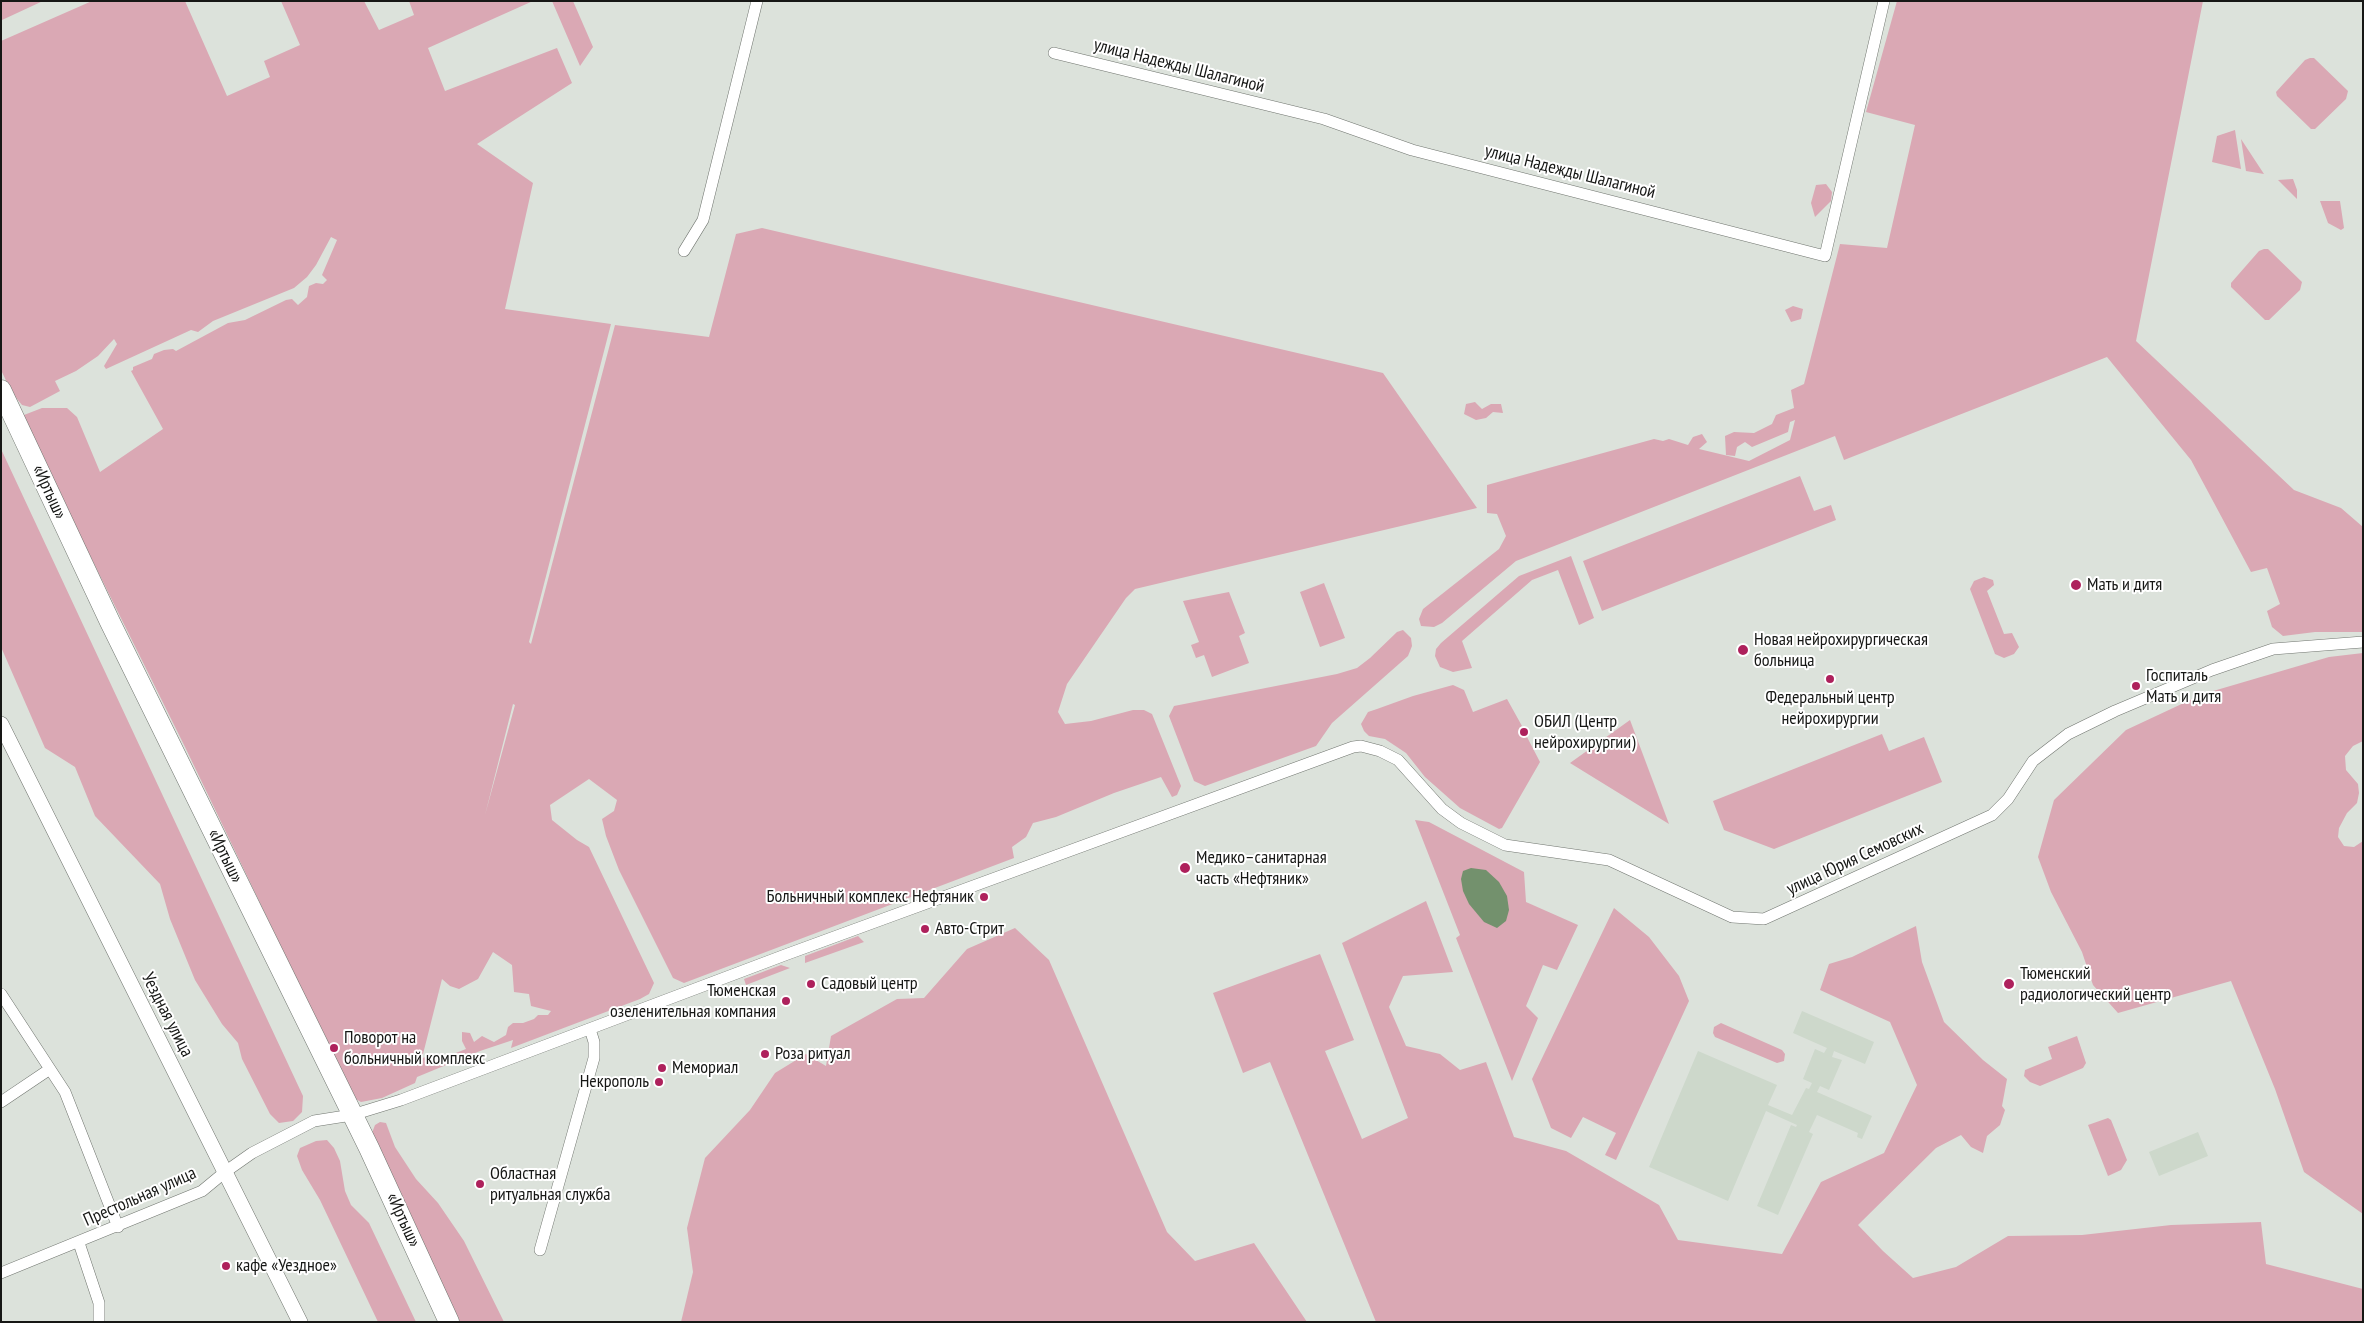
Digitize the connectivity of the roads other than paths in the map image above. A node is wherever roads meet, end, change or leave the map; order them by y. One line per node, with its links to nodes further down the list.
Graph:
1 (757, 1): 4 (street)
2 (1884, 1): 3 (street, улица Надежды Шалагиной)
3 (1054, 53)
4 (684, 251)
5 (1, 390): 13 (highway, «Иртыш»)
6 (1, 418): 13 (highway, «Иртыш»)
7 (2363, 642): 10 (street, улица Юрия Семовских)
8 (1, 724): 14 (street, Уездная улица)
9 (1, 994): 11 (street)
10 (590, 1028): 13 (street); 17 (street)
11 (50, 1069): 12 (street); 15 (street)
12 (1, 1102)
13 (346, 1115): 14 (street, Престольная улица); 21 (highway, «Иртыш»); 22 (highway, «Иртыш»)
14 (225, 1172): 15 (street, Престольная улица); 20 (street, Уездная улица)
15 (118, 1226): 16 (street, Престольная улица)
16 (79, 1242): 18 (street, Престольная улица); 19 (street)
17 (540, 1250)
18 (1, 1273)
19 (99, 1322)
20 (300, 1322)
21 (436, 1322)
22 (449, 1322)

